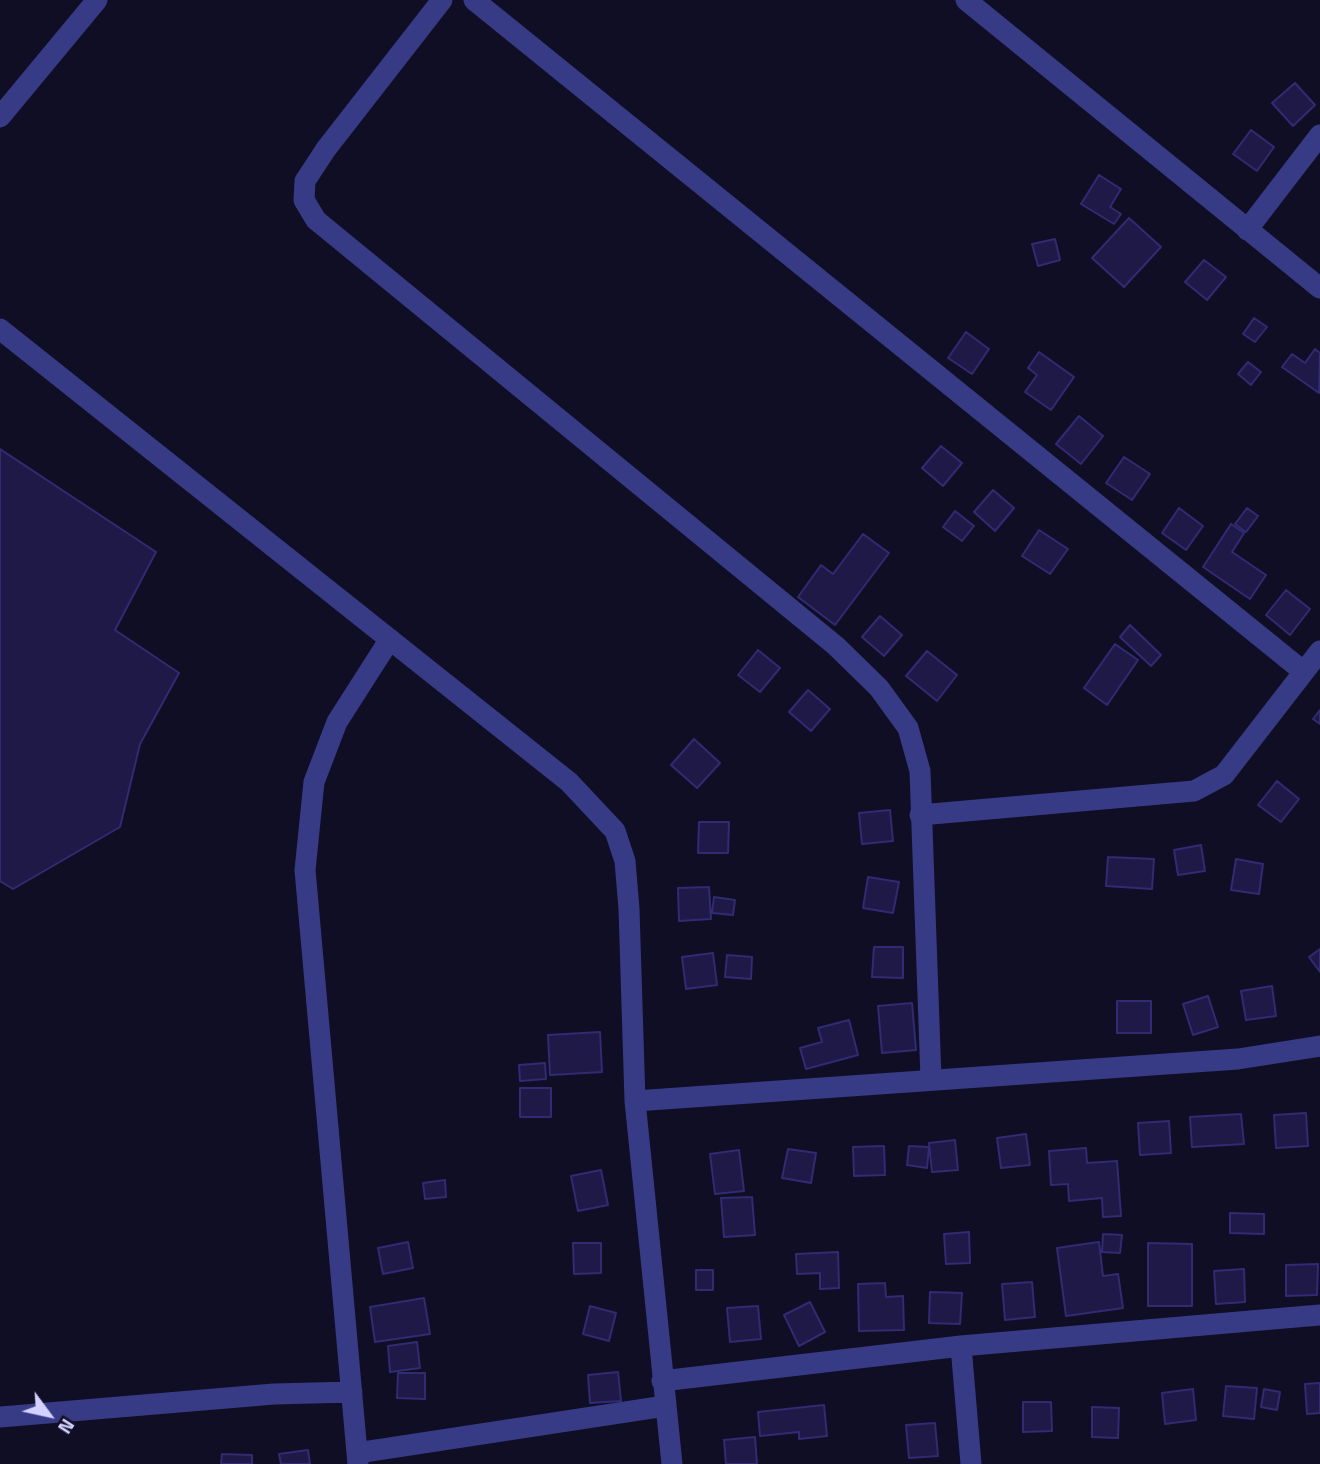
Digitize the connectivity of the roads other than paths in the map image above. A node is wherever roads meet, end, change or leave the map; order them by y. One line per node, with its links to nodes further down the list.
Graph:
1 (97, 0): 5 (street)
2 (442, 0): 13 (street)
3 (474, 0): 12 (street)
4 (966, 0): 7 (street)
5 (0, 117)
6 (1320, 135): 7 (street)
7 (1248, 230): 8 (street)
8 (1320, 288)
9 (0, 329): 10 (street)
10 (390, 639): 16 (street); 20 (street)
11 (1320, 651): 12 (street)
12 (1304, 672): 13 (street)
13 (920, 815): 15 (street)
14 (1320, 1046): 15 (street)
15 (931, 1079): 16 (street)
16 (635, 1101): 19 (street)
17 (1320, 1315): 18 (street)
18 (961, 1346): 19 (street); 25 (street)
19 (662, 1381): 21 (street)
20 (352, 1392): 22 (street); 23 (street)
21 (665, 1406): 23 (street); 24 (street)
22 (0, 1417)
23 (358, 1458)
24 (672, 1464)
25 (971, 1464)

